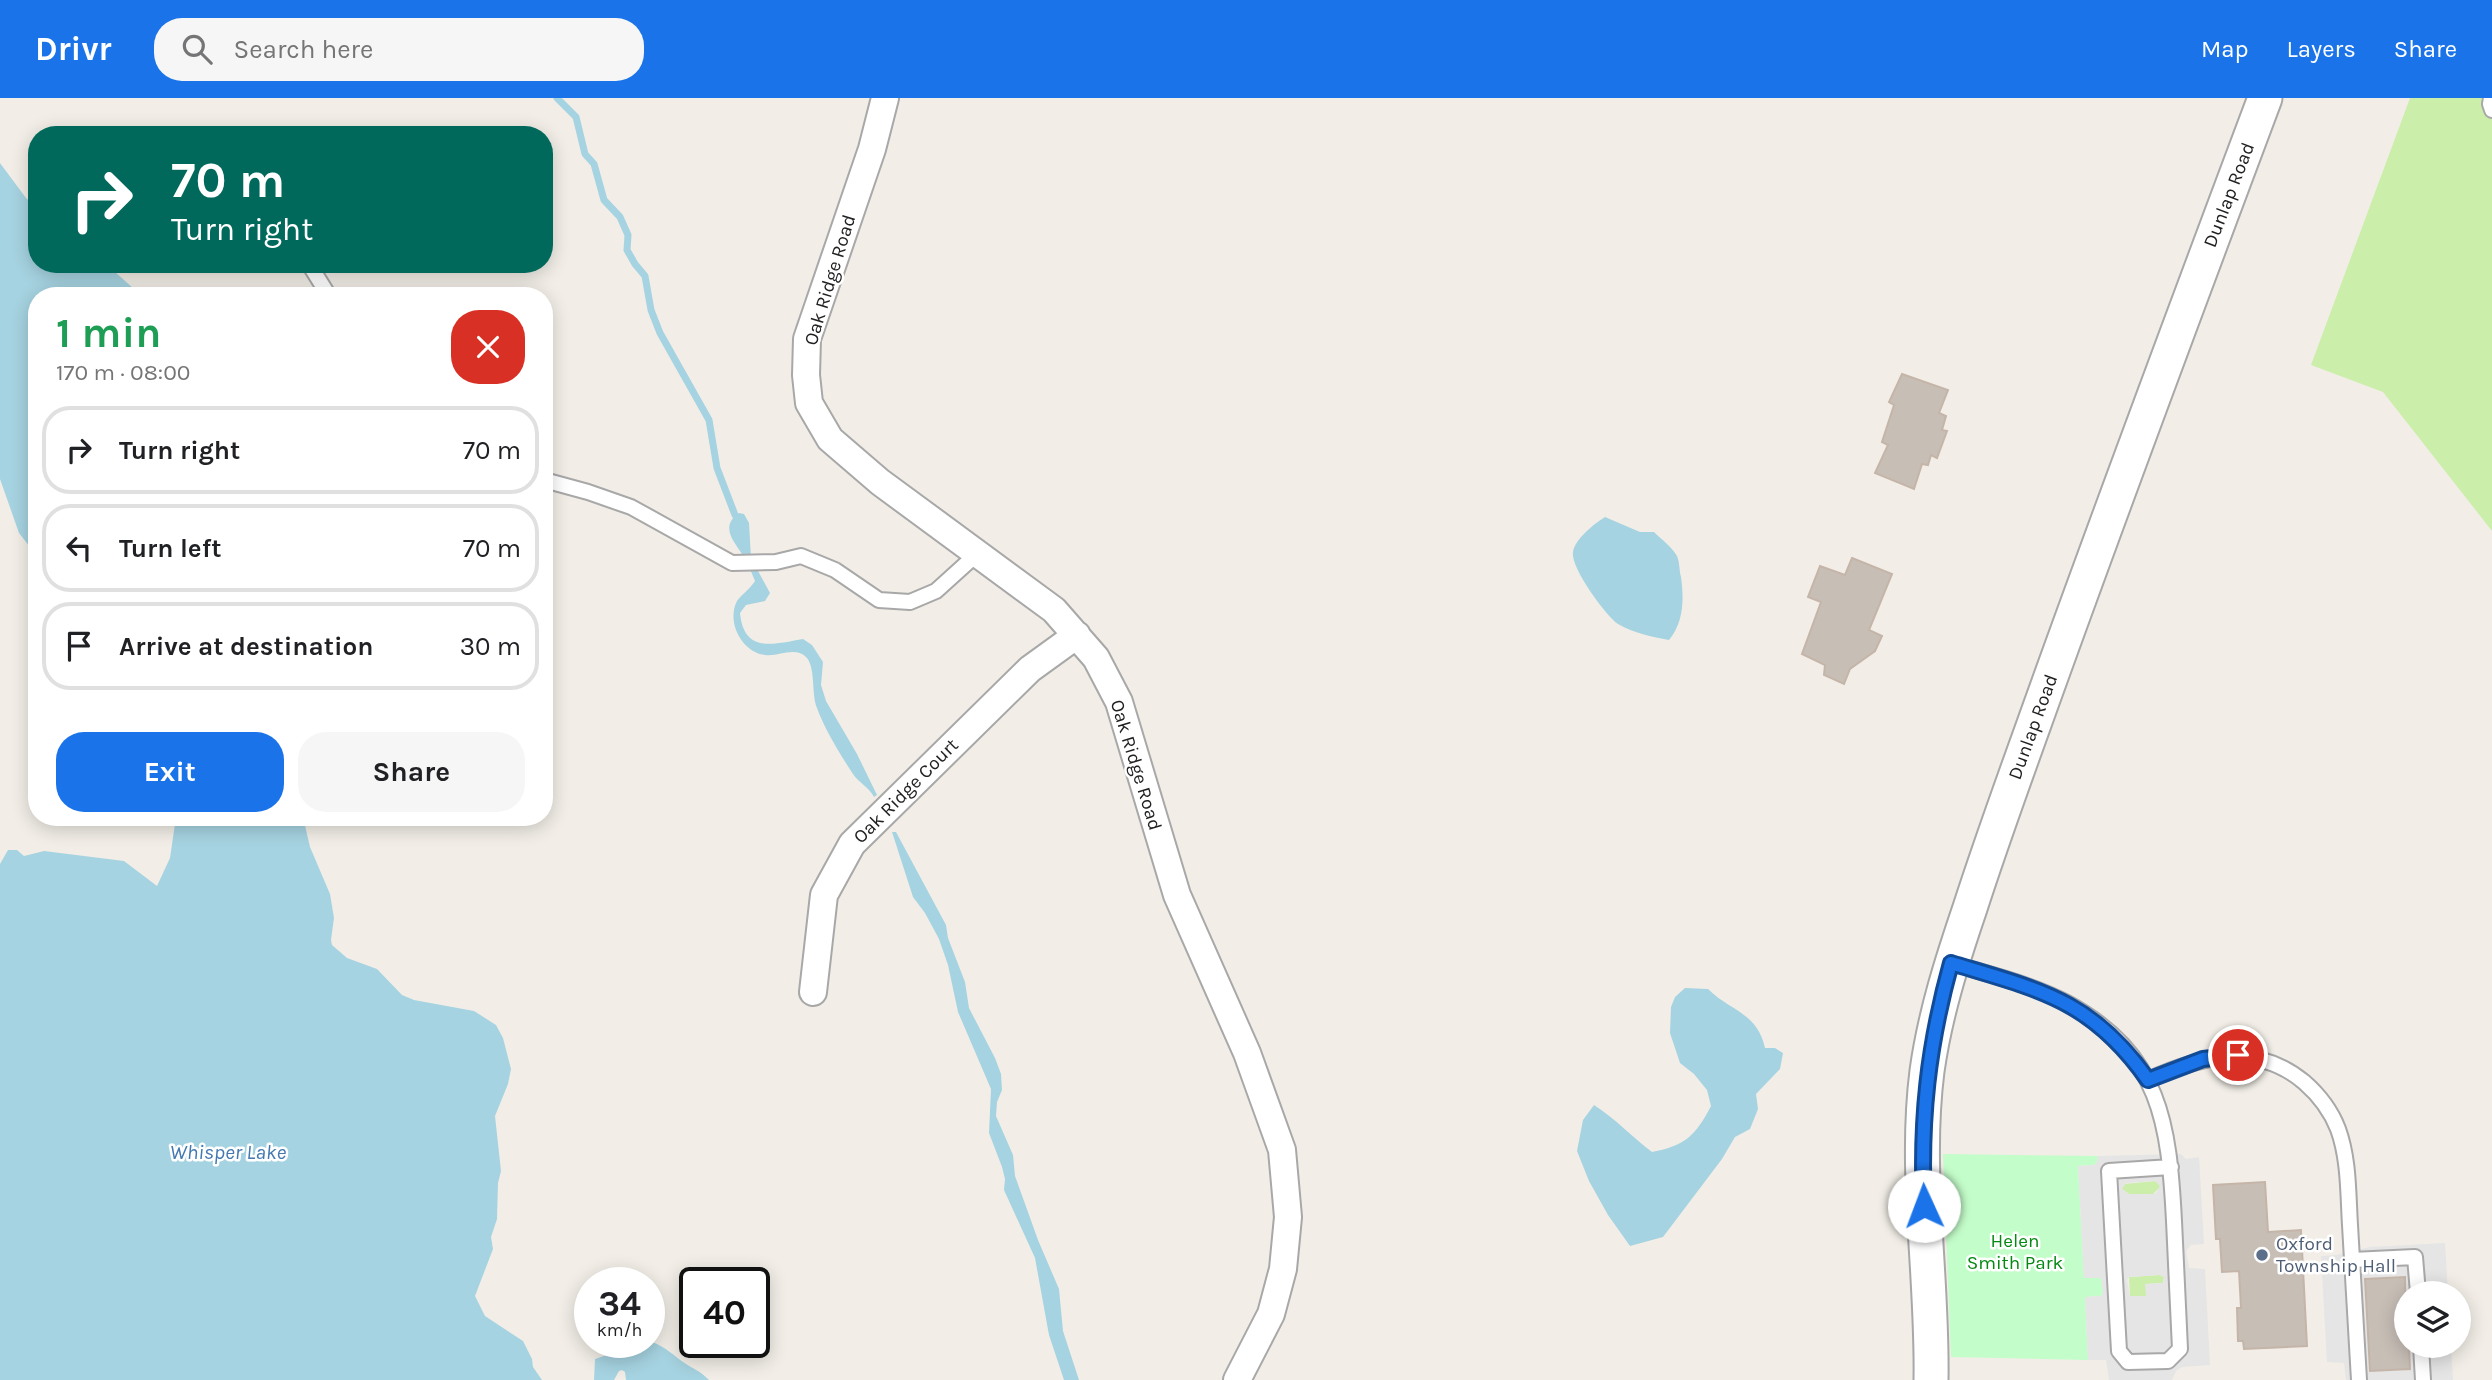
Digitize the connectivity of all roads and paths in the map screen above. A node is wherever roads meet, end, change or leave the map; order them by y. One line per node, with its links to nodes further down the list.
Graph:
1 (885, 98): 6 (street, Oak Ridge Road)
2 (2265, 98): 8 (street, Dunlap Road)
3 (2491, 98): 4 (lane)
4 (2492, 110)
5 (553, 482): 6 (lane)
6 (978, 554): 7 (street, Oak Ridge Road)
7 (1077, 635): 9 (street, Oak Ridge Court); 15 (street, Oak Ridge Road)
8 (1951, 963): 10 (lane); 16 (street, Dunlap Road)
9 (813, 992)
10 (2148, 1080): 11 (lane); 12 (lane)
11 (2171, 1167): 11 (lane)
12 (2352, 1260): 13 (lane); 17 (lane)
13 (2416, 1281)
14 (2422, 1358): 18 (lane)
15 (1237, 1380)
16 (1931, 1380)
17 (2359, 1380)
18 (2423, 1380)

